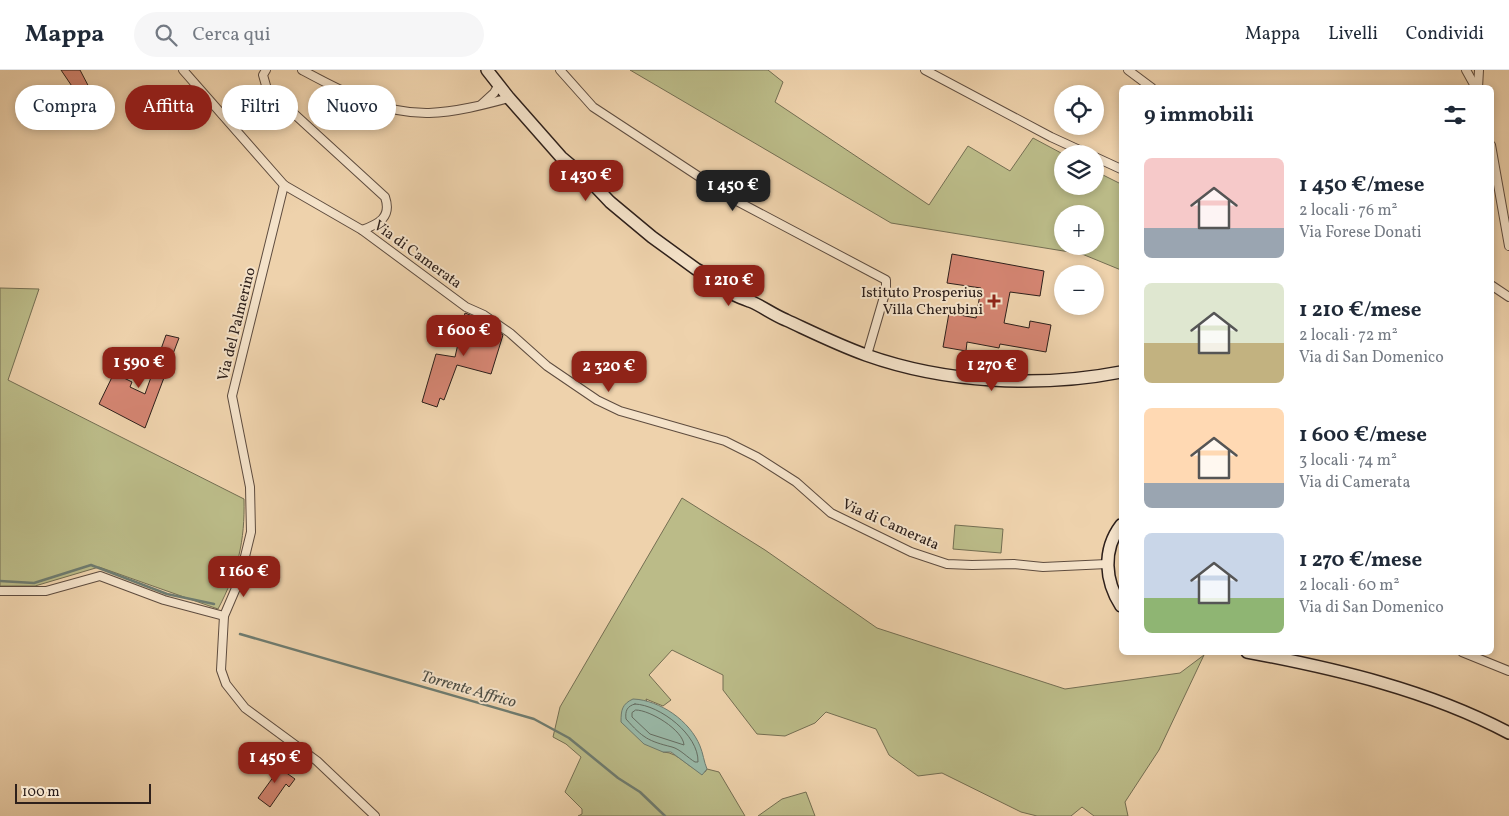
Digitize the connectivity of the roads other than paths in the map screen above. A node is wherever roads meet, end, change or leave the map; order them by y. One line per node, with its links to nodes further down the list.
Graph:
1 (183, 70): 20 (street, Via di Camerata)
2 (266, 70): 21 (street)
3 (302, 70): 15 (street)
4 (487, 70): 13 (main road)
5 (560, 70): 25 (street)
6 (924, 70): 16 (street)
7 (1128, 70): 10 (street)
8 (1466, 70): 11 (street)
9 (1479, 70): 12 (street)
10 (1148, 85)
11 (1475, 85)
12 (1477, 85)
13 (498, 86): 14 (main road); 15 (street)
14 (509, 98): 15 (street); 25 (main road)
15 (481, 105)
16 (1068, 145)
17 (1104, 161): 19 (street)
18 (1494, 162): 22 (street)
19 (1119, 168)
20 (284, 185): 21 (street, Via di Camerata); 31 (street, Via del Palmerino)
21 (362, 230): 28 (street, Via di Camerata)
22 (1509, 246)
23 (1494, 287): 24 (street)
24 (1509, 297)
25 (867, 355): 26 (main road)
26 (1119, 372)
27 (1119, 529): 28 (main road)
28 (1107, 564): 30 (main road)
29 (0, 591): 31 (street)
30 (1118, 594)
31 (224, 616): 36 (street, Via del Palmerino)
32 (1261, 655): 35 (main road)
33 (1469, 655): 34 (street)
34 (1509, 672)
35 (1509, 733)
36 (375, 816)

